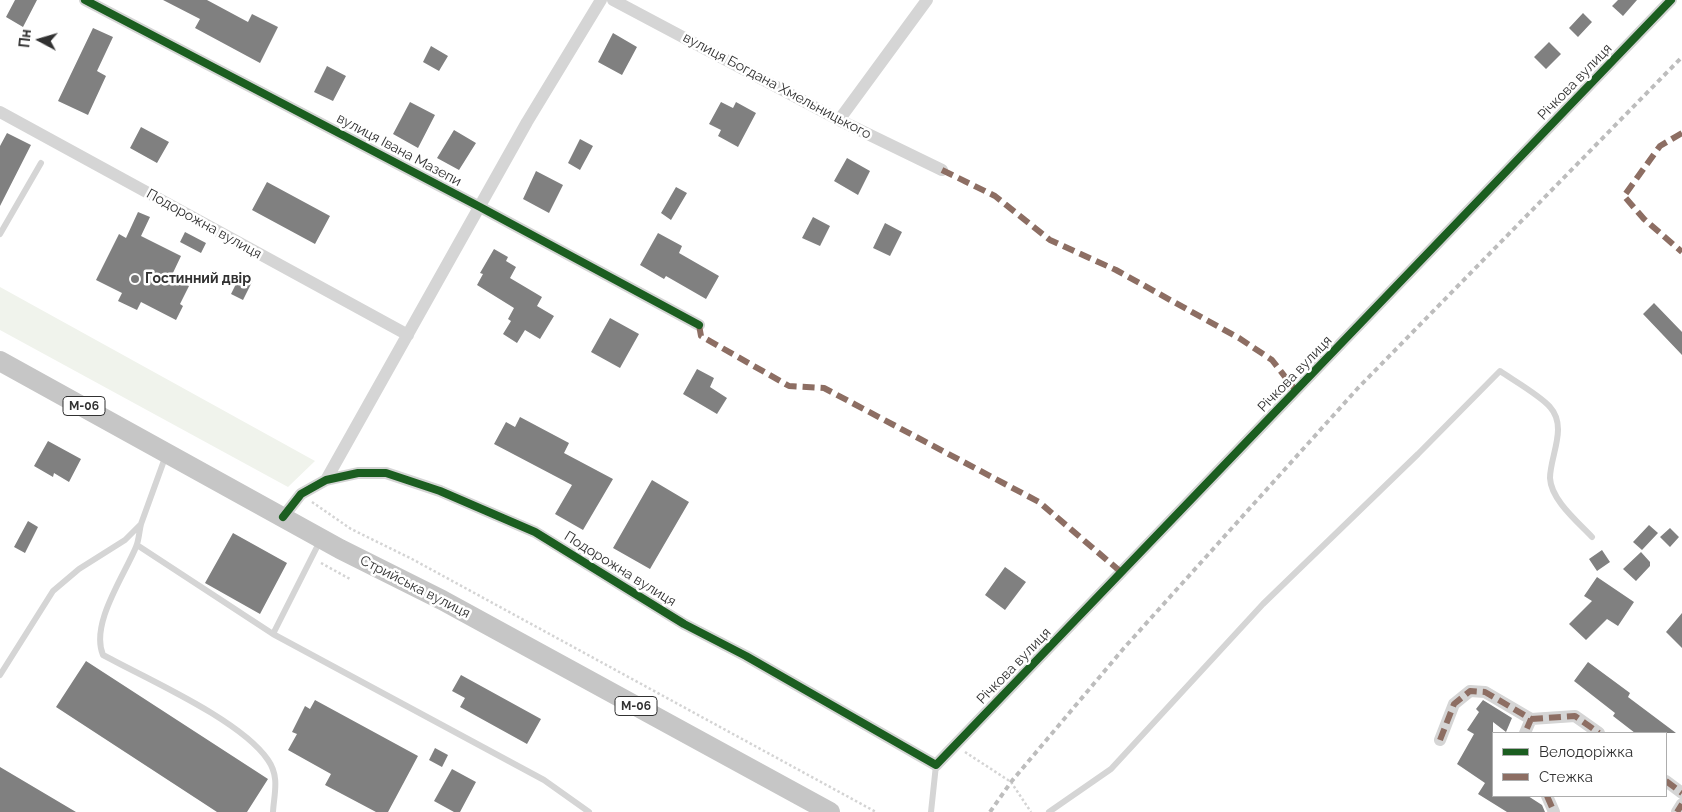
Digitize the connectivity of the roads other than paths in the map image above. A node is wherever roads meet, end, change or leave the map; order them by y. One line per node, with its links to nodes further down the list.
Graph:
1 (85, 0): 10 (street, вулиця Івана Мазепи)
2 (601, 0): 10 (street)
3 (613, 0): 7 (street, вулиця Богдана Хмельницького)
4 (926, 0): 7 (street)
5 (1671, 0): 28 (street, Річкова вулиця)
6 (0, 112): 13 (street, Подорожна вулиця)
7 (839, 120): 9 (street, вулиця Богдана Хмельницького)
8 (41, 163): 11 (lane)
9 (942, 170)
10 (480, 207): 12 (street, вулиця Івана Мазепи); 13 (street)
11 (0, 234)
12 (699, 325)
13 (408, 336): 16 (street)
14 (0, 361): 15 (highway, Стрийська вулиця / М-06)
15 (167, 452): 17 (highway, Стрийська вулиця / М-06); 18 (lane)
16 (326, 480): 17 (street, Подорожна вулиця); 28 (street, Подорожна вулиця)
17 (283, 518): 20 (highway, Стрийська вулиця / М-06)
18 (141, 524): 21 (lane); 23 (lane)
19 (1592, 537): 37 (lane)
20 (321, 538): 22 (lane); 35 (highway, Стрийська вулиця / М-06)
21 (137, 545): 22 (lane); 33 (lane)
22 (273, 634): 34 (lane)
23 (0, 675)
24 (1531, 718): 25 (street); 26 (street); 27 (street)
25 (1525, 732)
26 (1598, 732)
27 (1440, 740)
28 (936, 765): 36 (lane)
29 (1667, 782): 30 (street)
30 (1682, 793)
31 (1547, 797): 38 (street)
32 (1682, 804): 39 (street)
33 (273, 812)
34 (589, 812)
35 (830, 812)
36 (931, 812)
37 (1049, 812)
38 (1554, 812)
39 (1677, 812)

